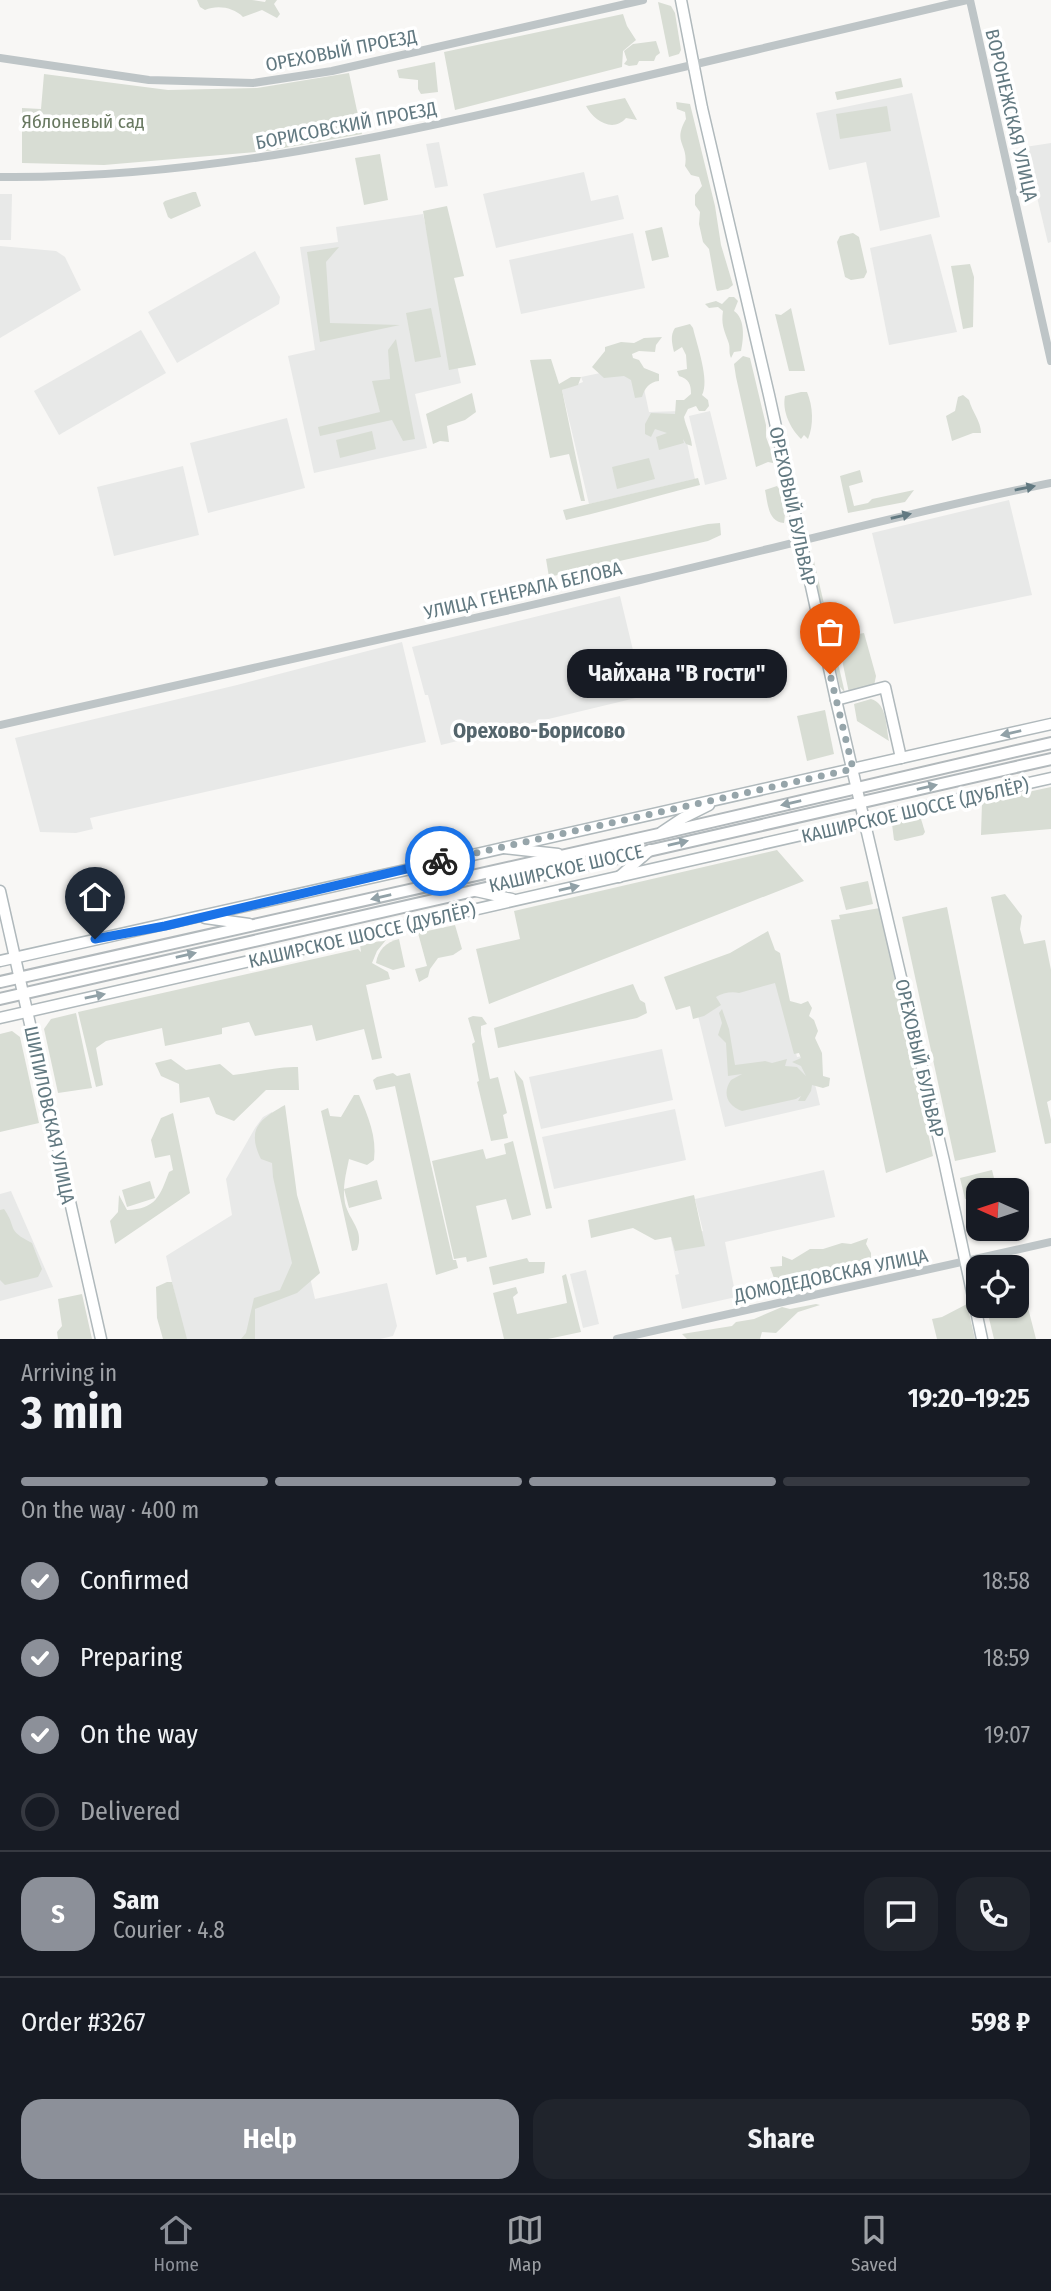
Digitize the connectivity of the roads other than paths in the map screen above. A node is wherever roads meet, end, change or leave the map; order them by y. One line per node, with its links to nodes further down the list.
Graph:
1 (643, 0): 4 (street, ОРЕХОВЫЙ ПРОЕЗД)
2 (681, 0): 5 (main road, ОРЕХОВЫЙ БУЛЬВАР)
3 (969, 0): 5 (street, БОРИСОВСКИЙ ПРОЕЗД); 7 (street, ВОРОНЕЖСКАЯ УЛИЦА)
4 (0, 58)
5 (693, 65): 6 (street, БОРИСОВСКИЙ ПРОЕЗД); 9 (main road, ОРЕХОВЫЙ БУЛЬВАР)
6 (0, 177)
7 (1051, 360)
8 (1051, 483): 9 (street, УЛИЦА ГЕНЕРАЛА БЕЛОВА, one-way to 8)
9 (801, 542): 10 (main road, ОРЕХОВЫЙ БУЛЬВАР); 12 (street, УЛИЦА ГЕНЕРАЛА БЕЛОВА)
10 (836, 700): 14 (main road); 16 (main road, ОРЕХОВЫЙ БУЛЬВАР)
11 (1051, 724): 14 (main road, one-way to 14)
12 (0, 725)
13 (1051, 743): 18 (main road, КАШИРСКОЕ ШОССЕ)
14 (901, 758): 16 (main road)
15 (1051, 759): 20 (main road, КАШИРСКОЕ ШОССЕ, one-way to 15)
16 (853, 769): 18 (main road, ОРЕХОВЫЙ БУЛЬВАР); 19 (main road)
17 (1051, 778): 21 (main road, КАШИРСКОЕ ШОССЕ (ДУБЛЁР))
18 (857, 788): 20 (main road, ОРЕХОВЫЙ БУЛЬВАР); 22 (main road, КАШИРСКОЕ ШОССЕ, one-way to 22)
19 (725, 797): 22 (main road); 23 (main road)
20 (861, 802): 21 (main road, ОРЕХОВЫЙ БУЛЬВАР); 24 (main road, КАШИРСКОЕ ШОССЕ, one-way to 20)
21 (865, 822): 26 (main road, КАШИРСКОЕ ШОССЕ (ДУБЛЁР)); 41 (main road, ОРЕХОВЫЙ БУЛЬВАР)
22 (659, 834): 25 (main road, КАШИРСКОЕ ШОССЕ)
23 (500, 847): 25 (main road); 30 (main road)
24 (650, 849): 26 (main road); 27 (main road, КАШИРСКОЕ ШОССЕ)
25 (567, 855): 31 (main road, КАШИРСКОЕ ШОССЕ, one-way to 31)
26 (619, 877): 29 (main road, КАШИРСКОЕ ШОССЕ (ДУБЛЁР), one-way to 26)
27 (468, 890): 29 (main road); 36 (main road, КАШИРСКОЕ ШОССЕ, one-way to 27)
28 (0, 891): 32 (main road, ШИПИЛОВСКАЯ УЛИЦА)
29 (520, 899): 38 (main road, КАШИРСКОЕ ШОССЕ (ДУБЛЁР), one-way to 29)
30 (198, 917): 31 (main road); 32 (main road)
31 (257, 925): 34 (main road, КАШИРСКОЕ ШОССЕ)
32 (15, 957): 33 (main road); 34 (main road, ШИПИЛОВСКАЯ УЛИЦА)
33 (0, 961)
34 (20, 977): 35 (main road, КАШИРСКОЕ ШОССЕ); 36 (main road, ШИПИЛОВСКАЯ УЛИЦА)
35 (0, 982)
36 (24, 993): 37 (main road, КАШИРСКОЕ ШОССЕ); 38 (main road, ШИПИЛОВСКАЯ УЛИЦА)
37 (0, 999)
38 (29, 1011): 39 (main road, КАШИРСКОЕ ШОССЕ (ДУБЛЁР)); 42 (main road, ШИПИЛОВСКАЯ УЛИЦА)
39 (0, 1018)
40 (1051, 1241): 41 (street, ДОМОДЕДОВСКАЯ УЛИЦА)
41 (964, 1262): 43 (street, ДОМОДЕДОВСКАЯ УЛИЦА); 44 (main road, ОРЕХОВЫЙ БУЛЬВАР)
42 (101, 1339)
43 (617, 1339)
44 (982, 1339)

